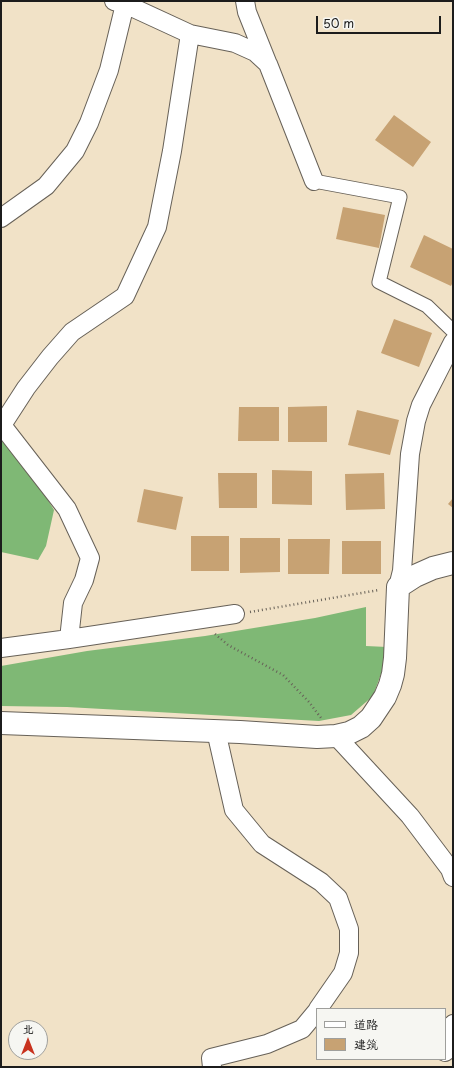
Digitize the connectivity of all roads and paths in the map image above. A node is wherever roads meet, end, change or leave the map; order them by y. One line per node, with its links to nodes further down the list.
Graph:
1 (245, 1): 4 (street)
2 (121, 2): 3 (street); 6 (street)
3 (190, 34): 4 (street); 9 (street)
4 (268, 64): 5 (street)
5 (314, 181): 7 (street)
6 (1, 218)
7 (453, 331)
8 (453, 342): 11 (street)
9 (2, 424): 14 (street)
10 (453, 563): 11 (street)
11 (398, 587): 12 (path); 18 (street)
12 (235, 614): 13 (street)
13 (195, 620): 14 (street); 18 (path)
14 (69, 639): 15 (street)
15 (1, 648)
16 (1, 723): 17 (street)
17 (216, 731): 18 (street); 20 (street)
18 (336, 736): 19 (street)
19 (453, 877)
20 (319, 1008)
21 (316, 1012): 24 (street)
22 (453, 1024): 23 (street)
23 (446, 1048)
24 (212, 1067)

